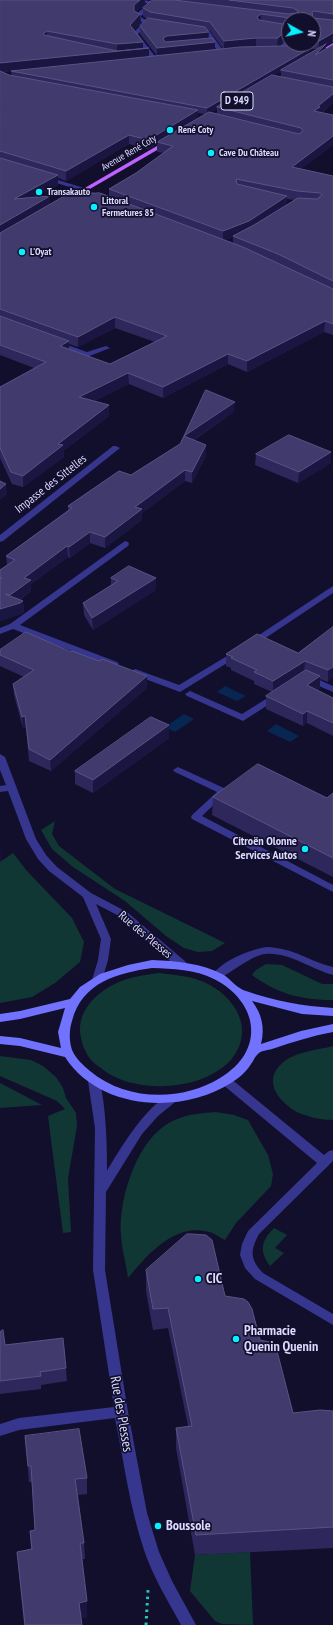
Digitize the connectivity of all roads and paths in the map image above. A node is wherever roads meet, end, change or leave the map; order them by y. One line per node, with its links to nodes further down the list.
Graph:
1 (131, 0): 2 (street)
2 (153, 2): 3 (street); 12 (street)
3 (169, 4)
4 (190, 29): 5 (street)
5 (213, 43): 6 (street); 10 (street)
6 (206, 44)
7 (332, 44): 11 (main road)
8 (271, 50): 9 (street)
9 (279, 50)
10 (214, 53)
11 (314, 54)
12 (147, 60)
13 (176, 137): 15 (main road, Avenue René Coty)
14 (36, 175): 15 (street)
15 (85, 190): 16 (street); 17 (main road, Avenue René Coty)
16 (109, 202)
17 (64, 203)
18 (51, 342): 19 (street)
19 (106, 348)
20 (116, 448): 21 (street, Impasse des Sittelles)
21 (0, 539)
22 (125, 544): 24 (street)
23 (333, 589): 24 (street)
24 (13, 626): 25 (street)
25 (0, 631)
26 (302, 679): 28 (street)
27 (287, 689): 29 (street)
28 (333, 689)
29 (190, 694)
30 (0, 757): 32 (street, Rue des Plesses)
31 (178, 770): 34 (street)
32 (11, 787): 33 (street); 35 (street, Rue des Plesses)
33 (0, 789)
34 (333, 889)
35 (86, 896): 36 (street, Rue des Plesses); 39 (street, Rue des Plesses)
36 (182, 965): 38 (main road); 39 (main road)
37 (333, 971): 38 (street)
38 (217, 976): 40 (main road)
39 (97, 980): 41 (main road)
40 (242, 994): 42 (main road); 46 (main road)
41 (72, 1002): 43 (main road); 47 (main road)
42 (333, 1012)
43 (0, 1018)
44 (333, 1028): 46 (main road)
45 (0, 1040): 47 (main road)
46 (254, 1051): 49 (main road)
47 (69, 1054): 48 (main road)
48 (94, 1081): 50 (main road); 52 (street, Rue des Plesses)
49 (226, 1081): 50 (main road); 51 (street)
50 (173, 1099): 52 (street)
51 (329, 1158): 53 (street)
52 (99, 1193): 54 (street, Rue des Plesses)
53 (333, 1320)
54 (120, 1412): 55 (street); 56 (street, Rue des Plesses)
55 (0, 1430)
56 (189, 1625)

